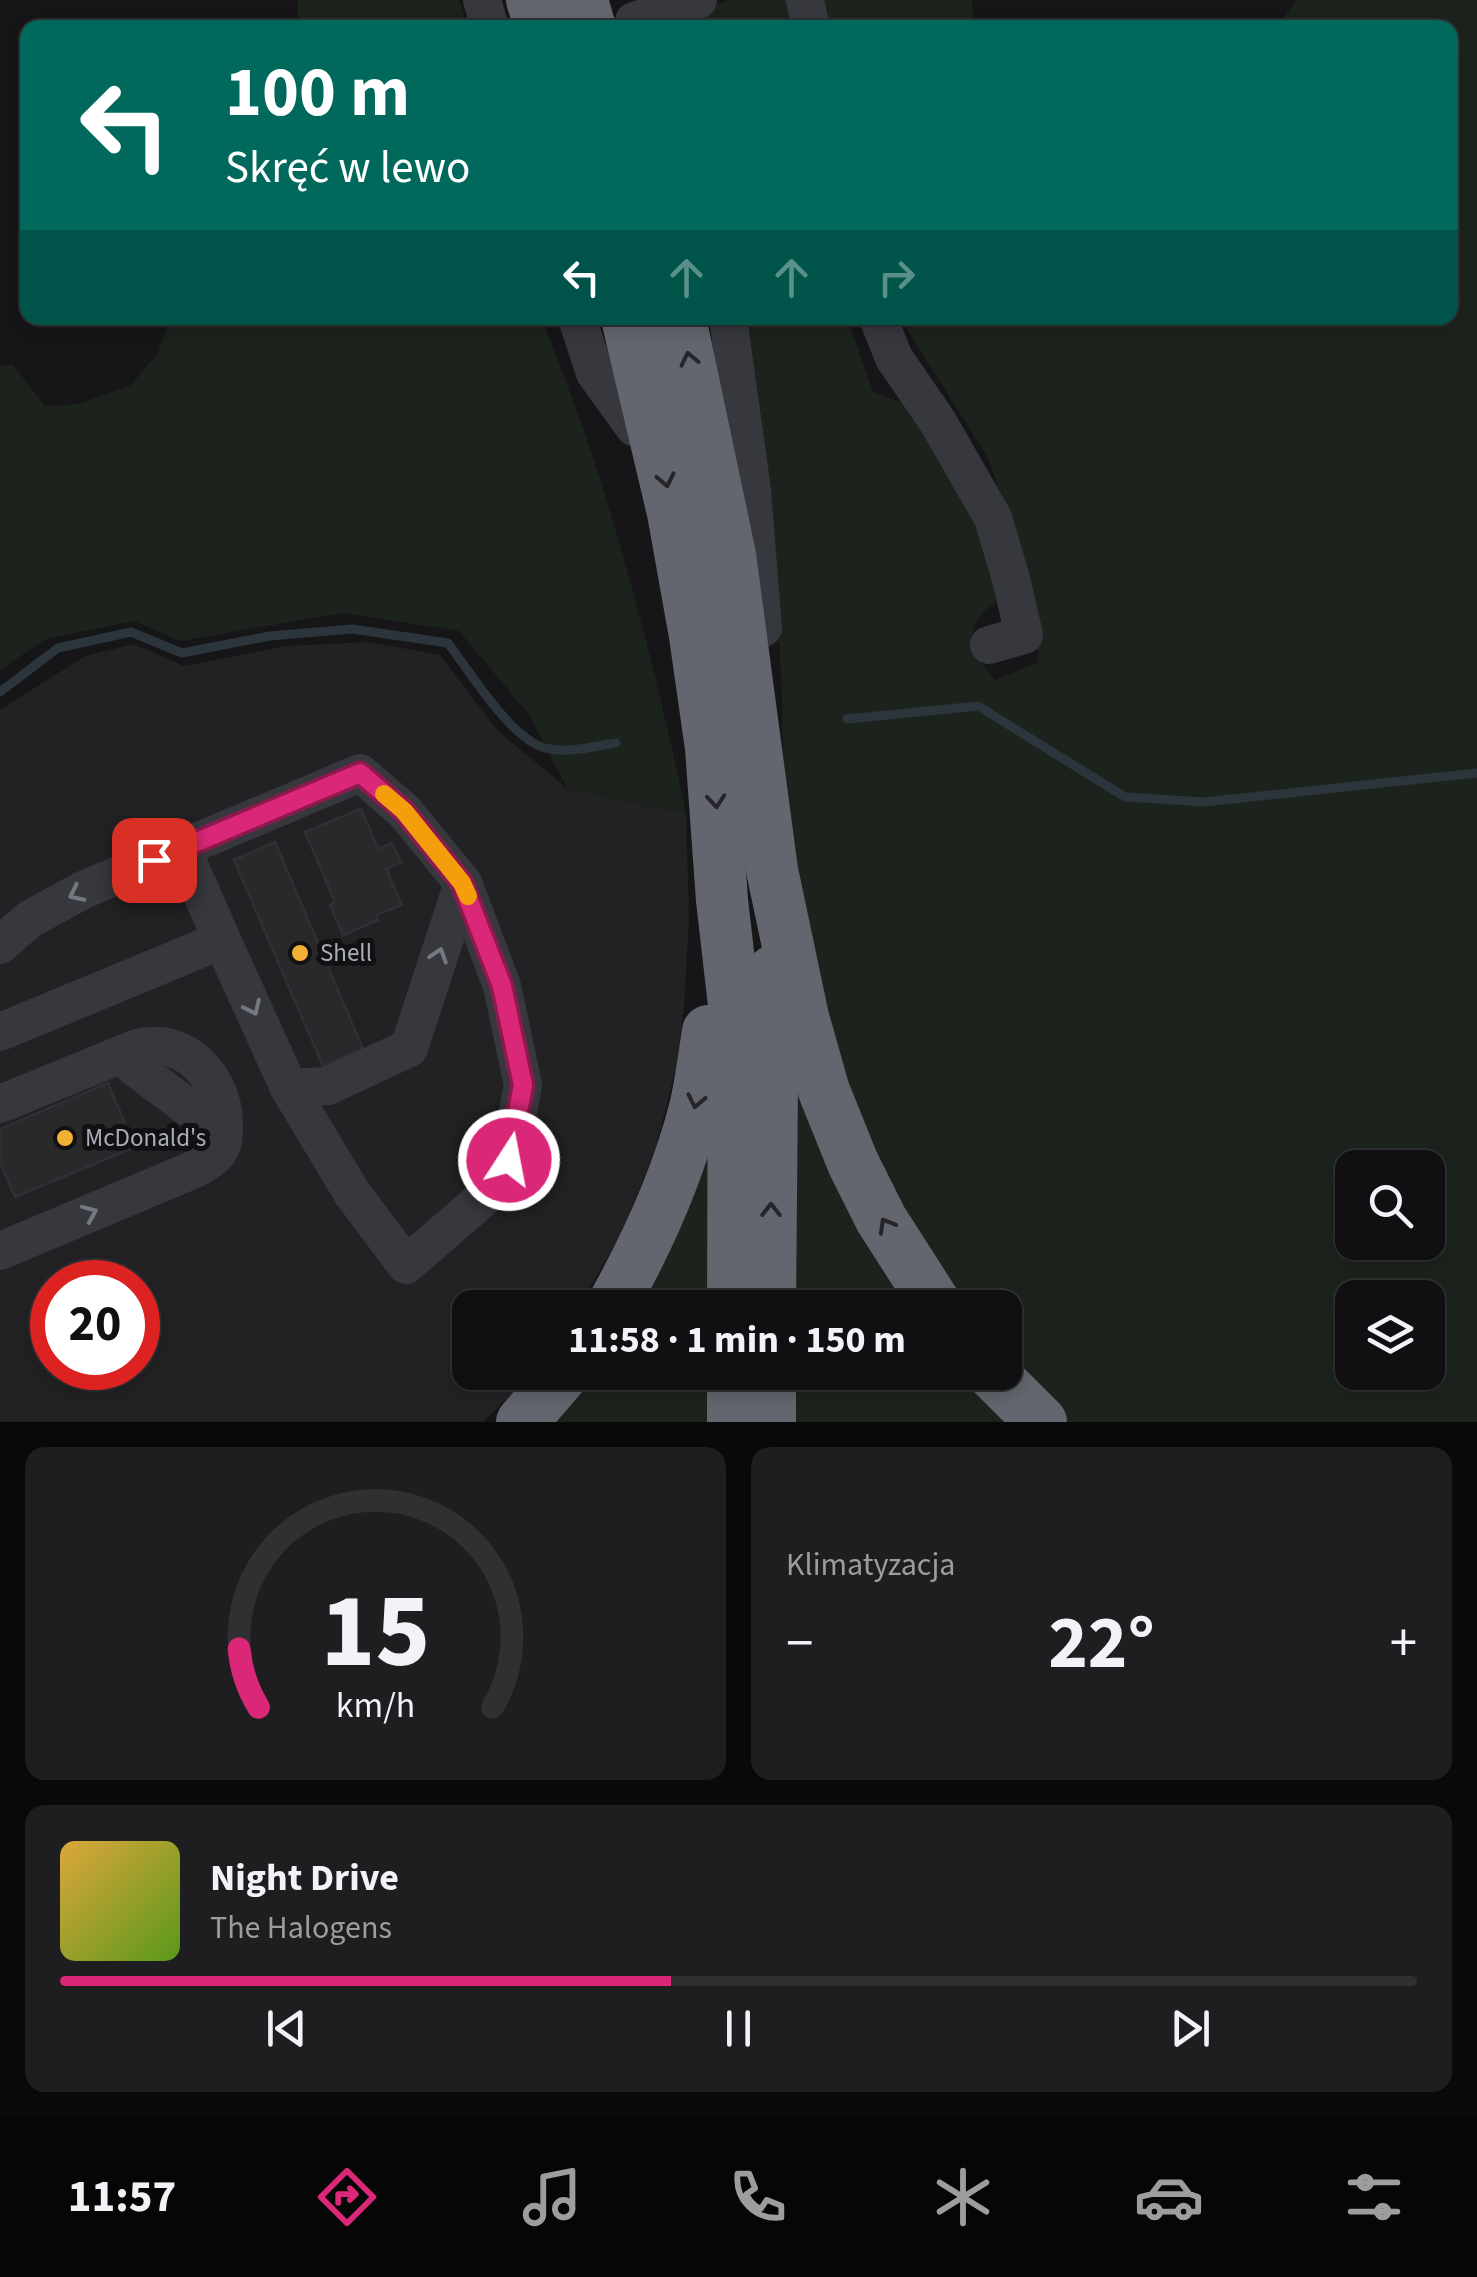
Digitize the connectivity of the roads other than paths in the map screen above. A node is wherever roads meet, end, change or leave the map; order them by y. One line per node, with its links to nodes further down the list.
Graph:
1 (582, 0): 3 (highway)
2 (698, 0): 3 (lane)
3 (622, 19)
4 (579, 325): 9 (lane)
5 (629, 325): 15 (highway, one-way to 15)
6 (681, 325): 13 (highway, one-way to 6)
7 (729, 325): 10 (lane)
8 (881, 325): 11 (lane)
9 (634, 427)
10 (763, 631)
11 (989, 645)
12 (182, 849): 14 (lane); 16 (lane); 17 (lane, one-way to 17)
13 (772, 870): 26 (highway, one-way to 13); 27 (highway, one-way to 13)
14 (462, 883): 19 (lane, one-way to 14); 19 (lane)
15 (722, 900): 24 (highway, one-way to 24); 25 (highway)
16 (222, 940): 18 (lane); 19 (lane, one-way to 19)
17 (0, 944)
18 (3, 1031): 20 (lane)
19 (289, 1088)
20 (15, 1098): 22 (lane)
21 (0, 1122): 22 (lane)
22 (195, 1168): 23 (lane, one-way to 22)
23 (0, 1251)
24 (621, 1290)
25 (733, 1290)
26 (770, 1290)
27 (926, 1290)
28 (550, 1390): 32 (highway)
29 (733, 1390): 33 (highway)
30 (770, 1390): 34 (highway)
31 (1009, 1390): 35 (highway)
32 (522, 1422)
33 (733, 1422)
34 (770, 1422)
35 (1041, 1422)

